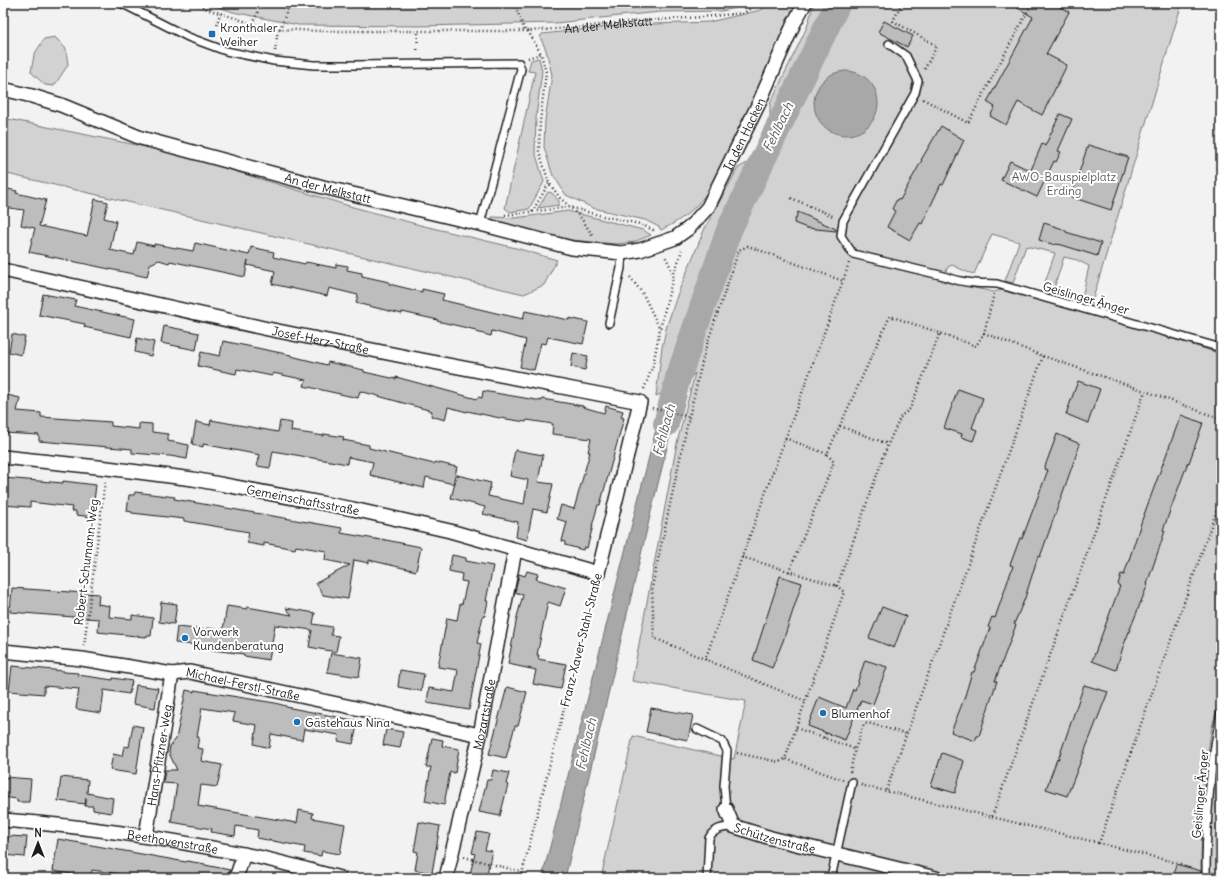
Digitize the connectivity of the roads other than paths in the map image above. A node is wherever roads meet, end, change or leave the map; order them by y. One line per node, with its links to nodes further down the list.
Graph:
1 (121, 3): 5 (lane)
2 (805, 3): 6 (street, In den Hacken)
3 (889, 44): 10 (lane, Geislinger Änger)
4 (3, 89): 5 (street, An der Melkstatt)
5 (480, 224): 7 (street, An der Melkstatt)
6 (659, 244): 7 (street, An der Melkstatt)
7 (622, 253): 9 (lane)
8 (3, 270): 11 (street, Josef-Herz-Straße)
9 (609, 323)
10 (1221, 348)
11 (640, 402): 14 (street, Franz-Xaver-Stahl-Straße)
12 (3, 457): 13 (street, Gemeinschaftsstraße)
13 (515, 550): 14 (street, Gemeinschaftsstraße); 19 (street, Mozartstraße)
14 (598, 573)
15 (3, 651): 16 (street, Michael-Ferstl-Straße)
16 (172, 674): 19 (street, Michael-Ferstl-Straße); 24 (street, Hans-Pfitzner-Weg)
17 (1221, 713): 33 (lane, Geislinger Änger)
18 (697, 729): 21 (lane, Schützenstraße)
19 (480, 735): 29 (street, Mozartstraße)
20 (850, 782): 25 (lane)
21 (726, 809): 23 (street, Schützenstraße)
22 (3, 820): 24 (street, Beethovenstraße)
23 (733, 826): 25 (street, Schützenstraße); 30 (lane)
24 (146, 836): 26 (street, Beethovenstraße)
25 (836, 853): 31 (lane); 32 (street, Schützenstraße)
26 (244, 854): 27 (street); 28 (street, Beethovenstraße)
27 (236, 878)
28 (340, 878)
29 (446, 878)
30 (707, 878)
31 (831, 878)
32 (936, 878)
33 (1206, 878)

